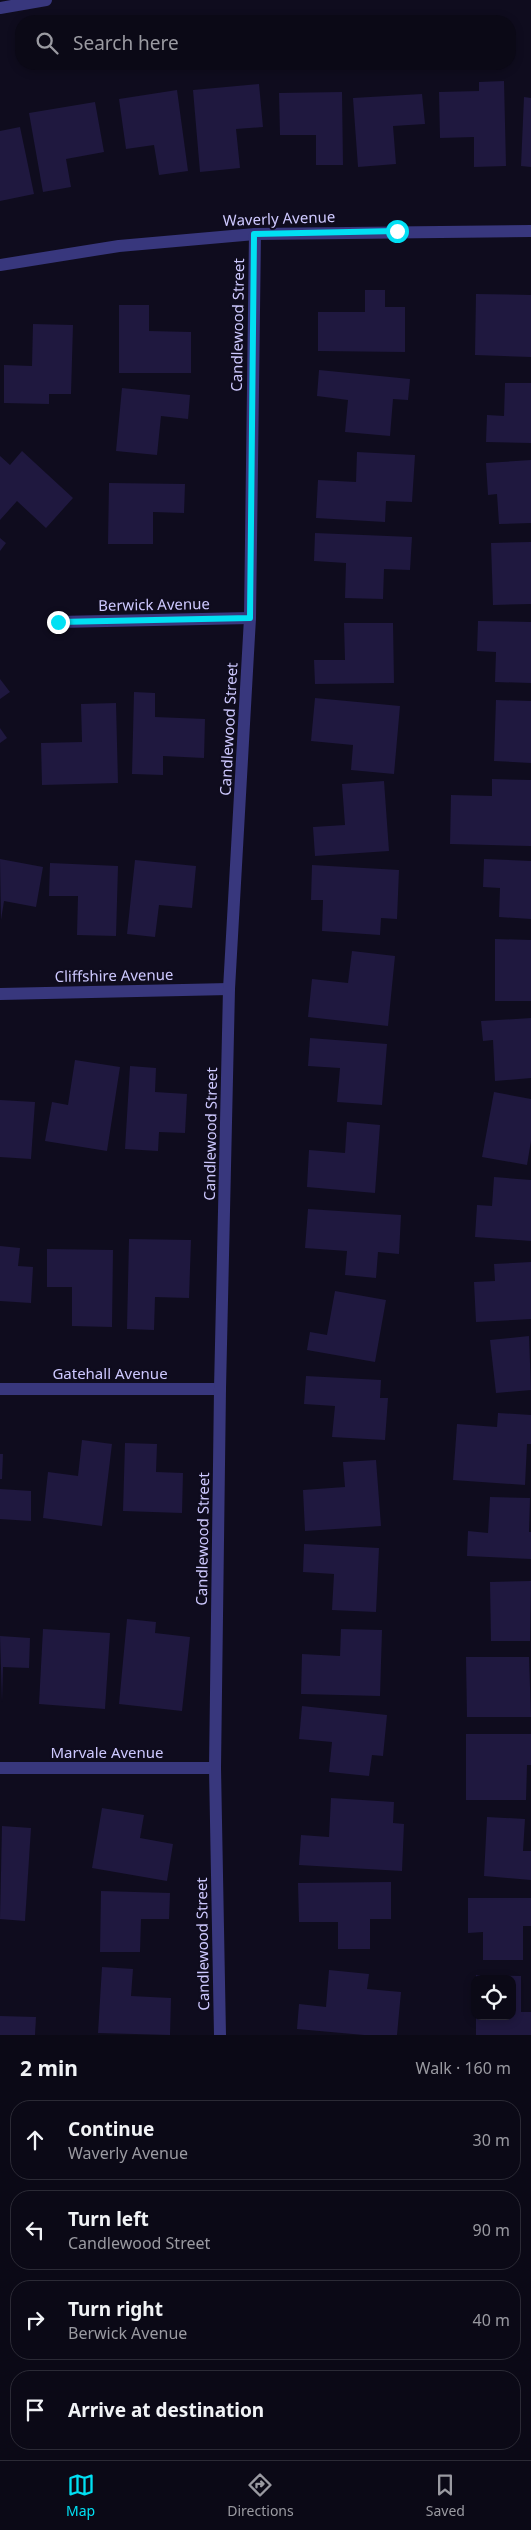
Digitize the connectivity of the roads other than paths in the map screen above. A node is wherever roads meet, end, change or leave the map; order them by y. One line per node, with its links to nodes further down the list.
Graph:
1 (46, 0): 2 (street)
2 (0, 8)
3 (531, 231): 4 (street, Waverly Avenue)
4 (254, 234): 5 (street, Waverly Avenue); 6 (street, Candlewood Street)
5 (0, 265)
6 (250, 618): 7 (street, Berwick Avenue); 8 (street, Candlewood Street)
7 (58, 622)
8 (229, 989): 9 (street, Cliffshire Avenue); 11 (street, Candlewood Street)
9 (0, 994)
10 (0, 1389): 11 (street, Gatehall Avenue)
11 (220, 1390): 13 (street, Candlewood Street)
12 (0, 1768): 13 (street, Marvale Avenue)
13 (215, 1768): 14 (street, Candlewood Street)
14 (220, 2035)

